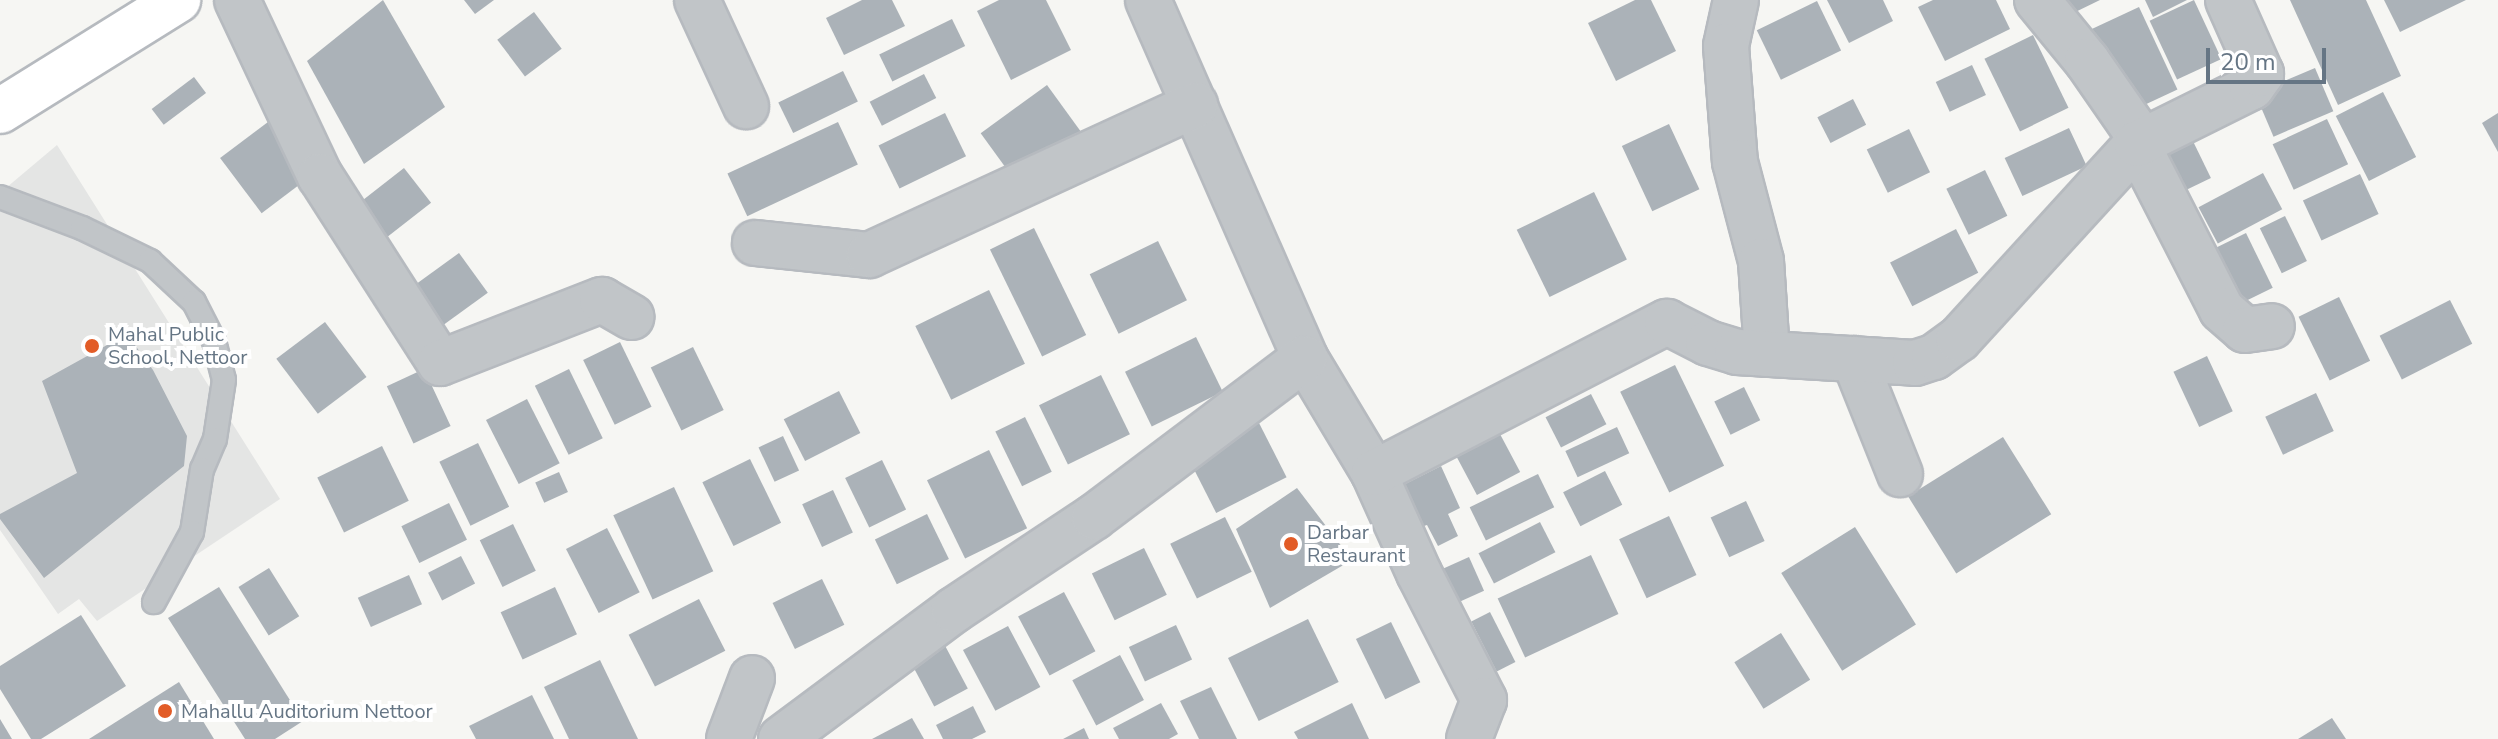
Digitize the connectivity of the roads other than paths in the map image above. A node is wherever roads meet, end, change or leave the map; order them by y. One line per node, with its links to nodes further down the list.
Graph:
1 (178, 0): 10 (street)
2 (237, 0): 14 (street)
3 (697, 0): 9 (street)
4 (1148, 0): 8 (street)
5 (1736, 0): 16 (street)
6 (2037, 0): 11 (street)
7 (2228, 0): 11 (street)
8 (1195, 105): 13 (street); 17 (street)
9 (746, 106)
10 (0, 111)
11 (2140, 142): 15 (street); 18 (street)
12 (0, 197): 21 (lane)
13 (755, 243)
14 (632, 317)
15 (2272, 326)
16 (1767, 354): 18 (street); 19 (street)
17 (1305, 358): 19 (street); 24 (street)
18 (1854, 359): 20 (street)
19 (1374, 473): 25 (street)
20 (1900, 474)
21 (154, 602)
22 (752, 678): 23 (street)
23 (729, 739)
24 (781, 739)
25 (1469, 739)

